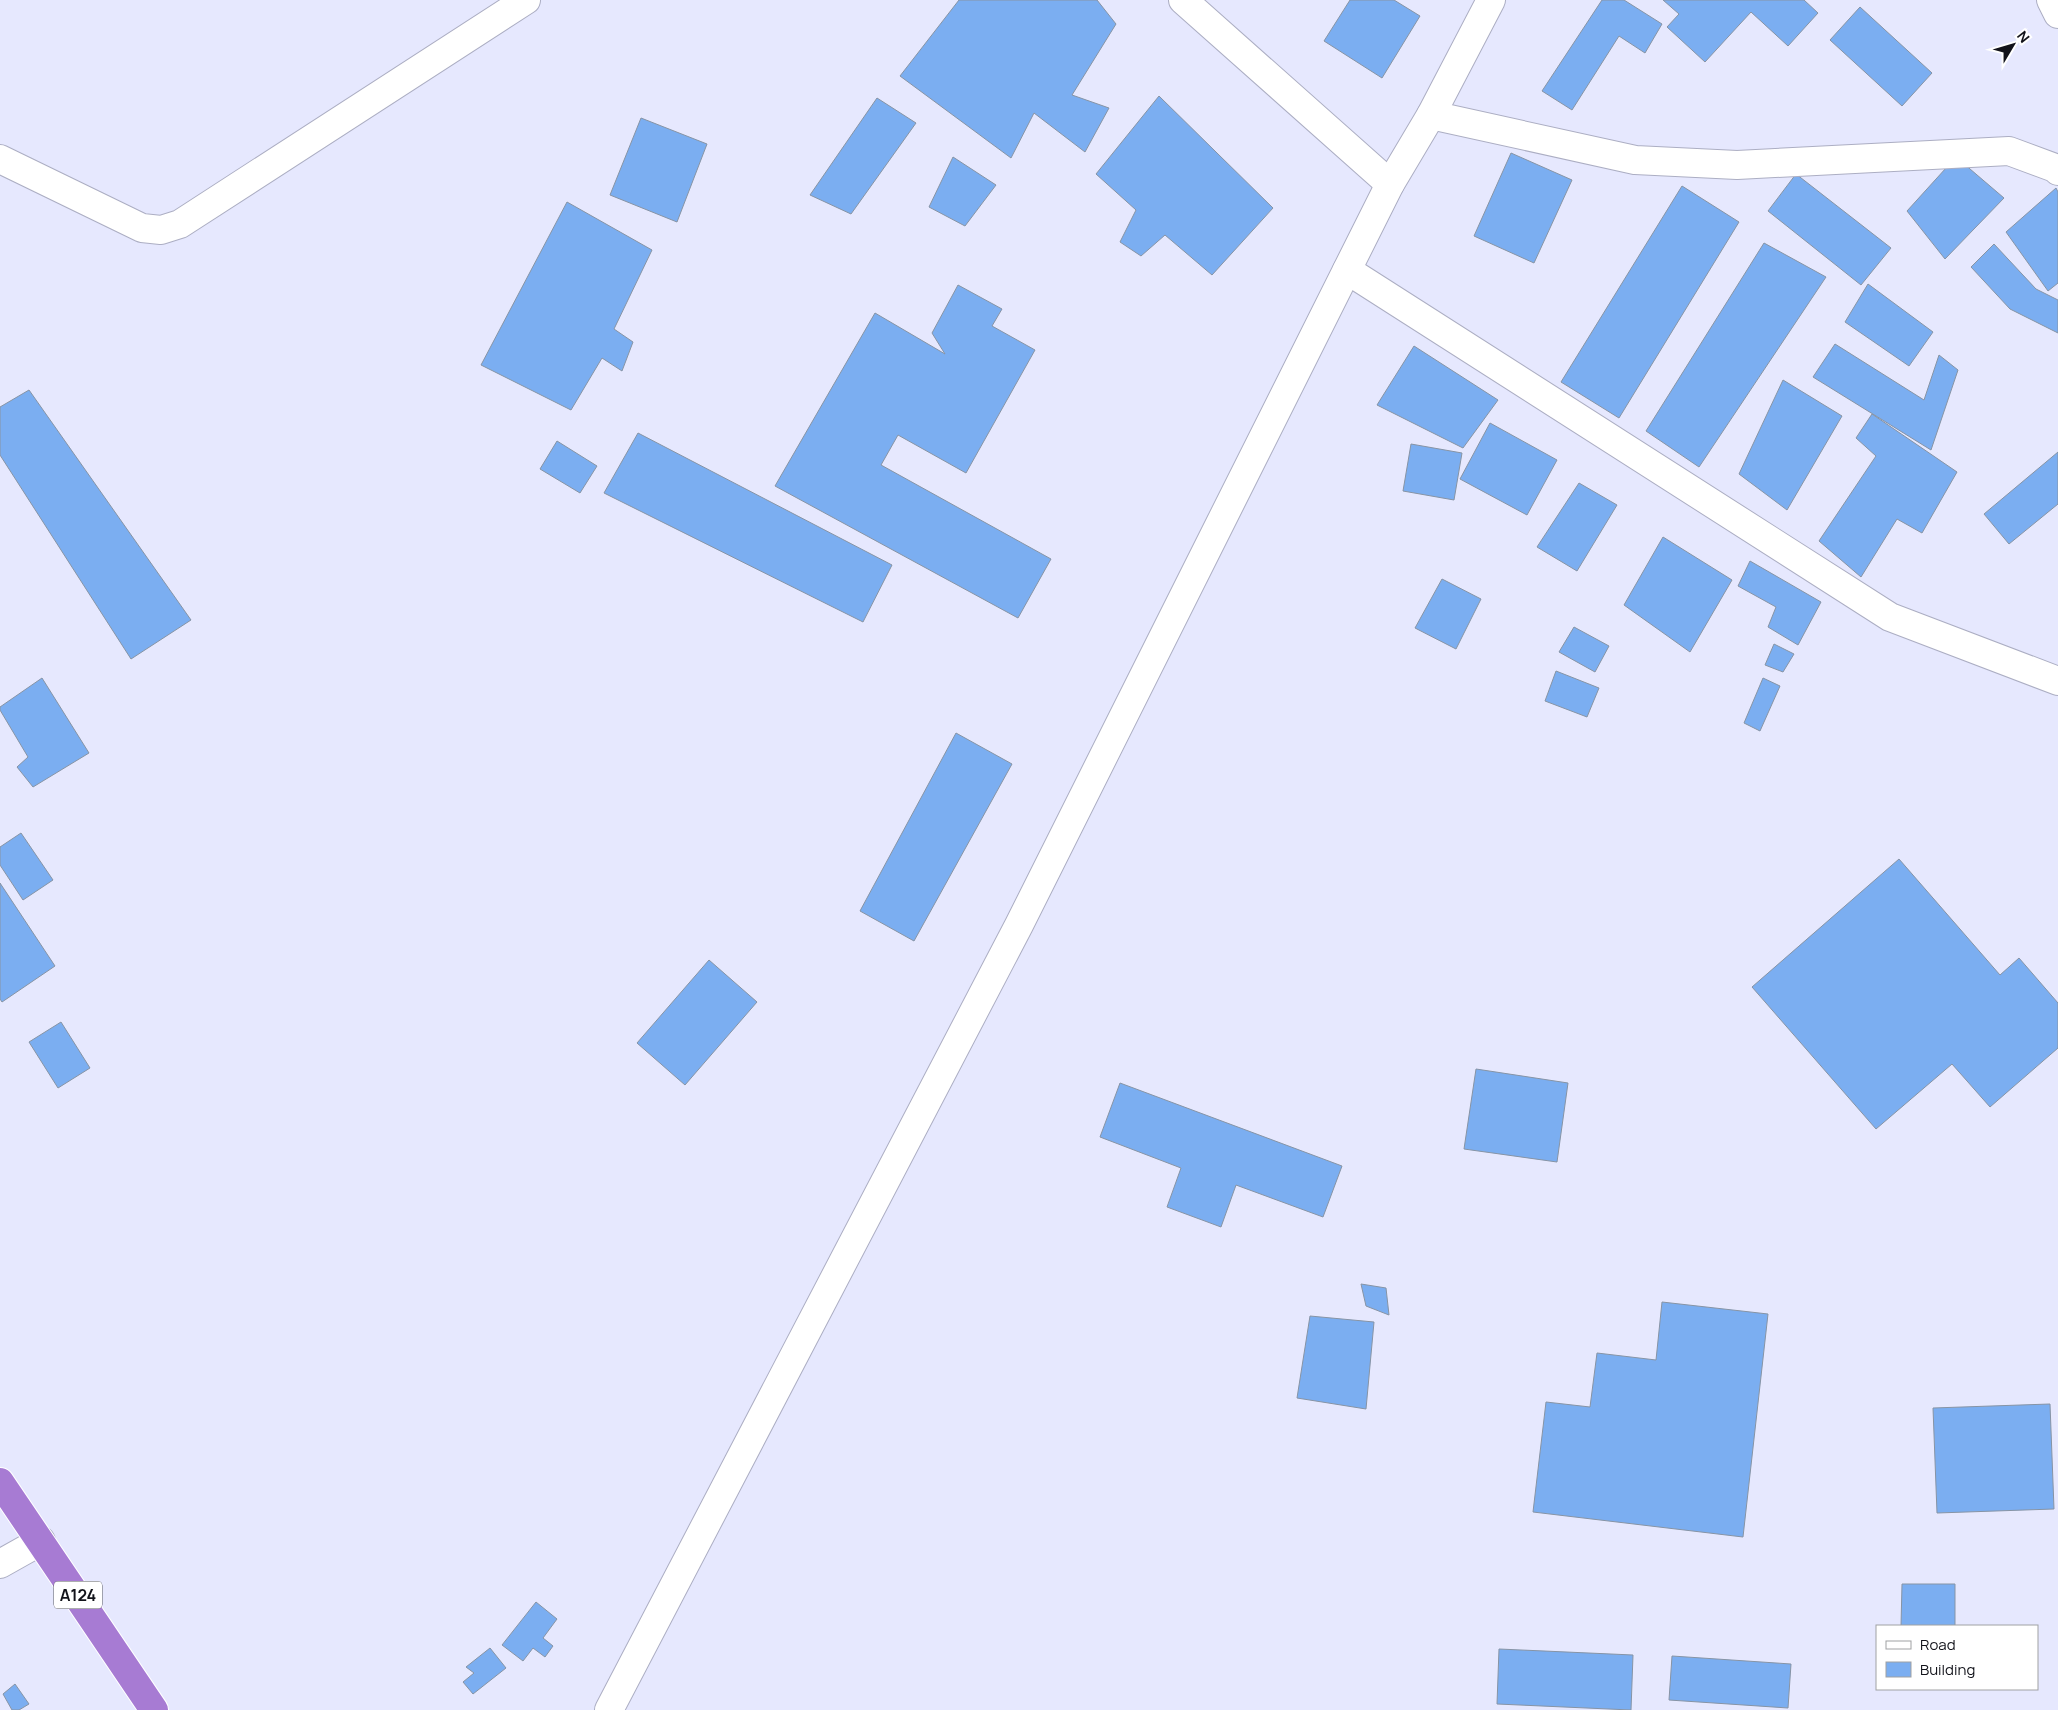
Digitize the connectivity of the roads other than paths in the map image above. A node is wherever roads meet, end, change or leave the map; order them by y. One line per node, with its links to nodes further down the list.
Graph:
1 (526, 0): 7 (street)
2 (1183, 0): 9 (street)
3 (1491, 0): 6 (street)
4 (2052, 0): 5 (street)
5 (2058, 14)
6 (1431, 115): 8 (street); 9 (street)
7 (0, 159)
8 (2058, 171)
9 (1390, 184): 10 (street)
10 (1347, 270): 11 (street); 16 (street)
11 (2058, 681)
12 (0, 1482): 13 (highway, A124)
13 (41, 1541): 14 (street); 15 (highway, A124)
14 (0, 1564)
15 (154, 1710)
16 (609, 1710)

